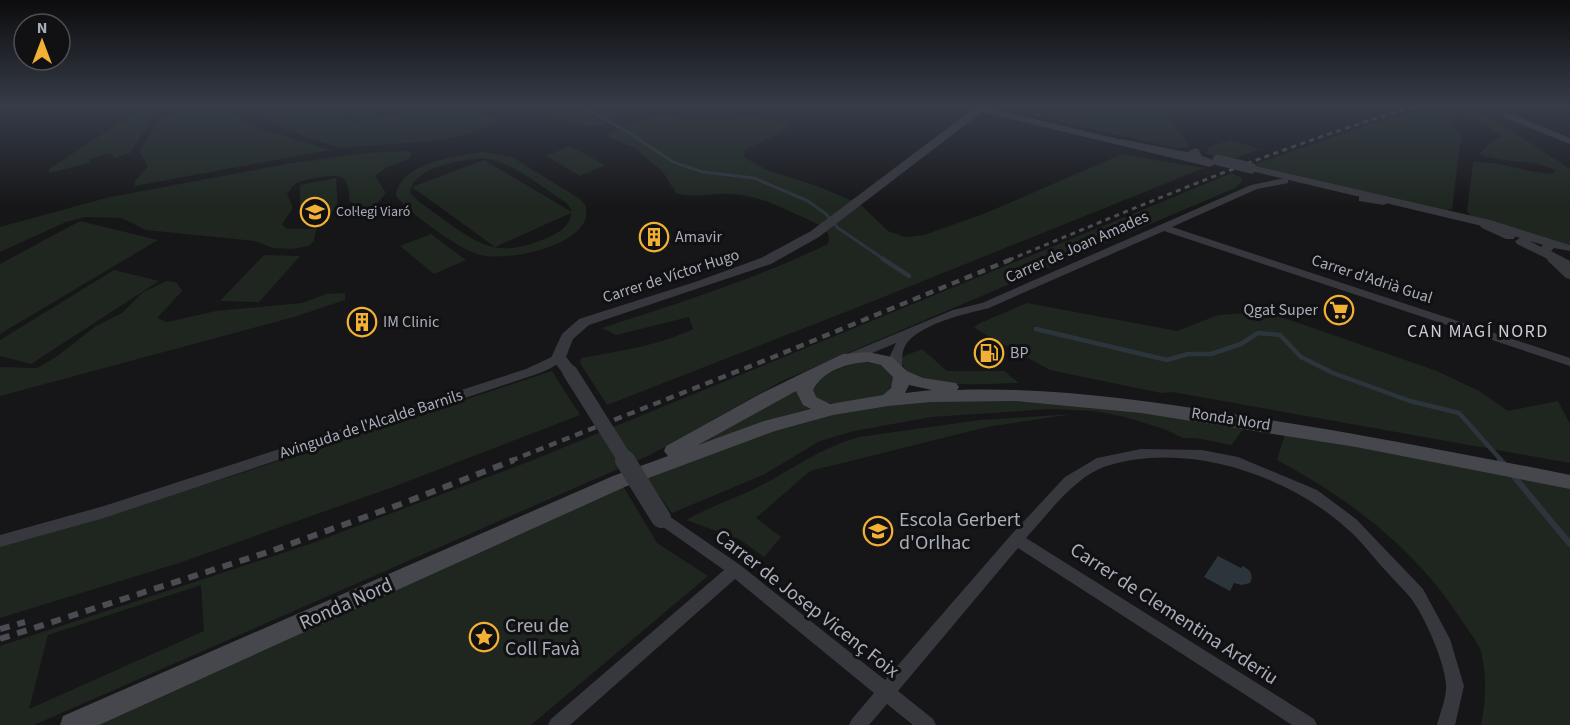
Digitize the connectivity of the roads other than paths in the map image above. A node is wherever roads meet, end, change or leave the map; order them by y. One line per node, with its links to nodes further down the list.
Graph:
1 (935, 141): 21 (street, Carrer de Víctor Hugo)
2 (1114, 141): 4 (street)
3 (1137, 141): 5 (street)
4 (1119, 142): 5 (street); 6 (street)
5 (1194, 154): 6 (street)
6 (1213, 162): 7 (street)
7 (1247, 170): 8 (street); 12 (street)
8 (1263, 176): 9 (street); 10 (street, Carrer de Joan Amades)
9 (1285, 181): 10 (street, Carrer de Joan Amades); 11 (street)
10 (1254, 187): 14 (street, Carrer de Joan Amades)
11 (1362, 199): 12 (street); 15 (street)
12 (1450, 214): 13 (street)
13 (1464, 218): 15 (street); 16 (street)
14 (1163, 227): 20 (street, Carrer de Joan Amades); 23 (street, Carrer d'Adrià Gual)
15 (1510, 237): 17 (street)
16 (1568, 248): 17 (street)
17 (1549, 257): 18 (street); 19 (street)
18 (1570, 266)
19 (1570, 276)
20 (911, 332): 22 (street, Carrer de Joan Amades); 24 (street)
21 (558, 358): 33 (street, bridge); 35 (street, Avinguda de l'Alcalde Barnils)
22 (849, 358): 24 (main road, Ronda Nord); 25 (main road, Ronda Nord)
23 (1570, 362)
24 (899, 372): 26 (main road); 28 (main road, Ronda Nord)
25 (810, 376): 27 (main road); 31 (main road, Ronda Nord)
26 (888, 400): 27 (main road, Ronda Nord); 28 (main road, Ronda Nord)
27 (830, 410): 31 (main road, Ronda Nord)
28 (1490, 462): 29 (main road, Ronda Nord)
29 (1523, 468): 30 (main road, Ronda Nord); 32 (main road, Ronda Nord)
30 (1570, 474)
31 (620, 481): 38 (main road, Ronda Nord)
32 (1570, 482)
33 (661, 518): 36 (street, Carrer de Josep Vicenç Foix)
34 (1016, 539): 37 (street); 42 (street, Carrer de Clementina Arderiu); 43 (street)
35 (0, 540)
36 (735, 570): 37 (street, Carrer de Josep Vicenç Foix); 39 (street)
37 (886, 693): 40 (street); 41 (street, Carrer de Josep Vicenç Foix)
38 (72, 725)
39 (557, 725)
40 (858, 725)
41 (927, 725)
42 (1308, 725)
43 (1446, 725)

